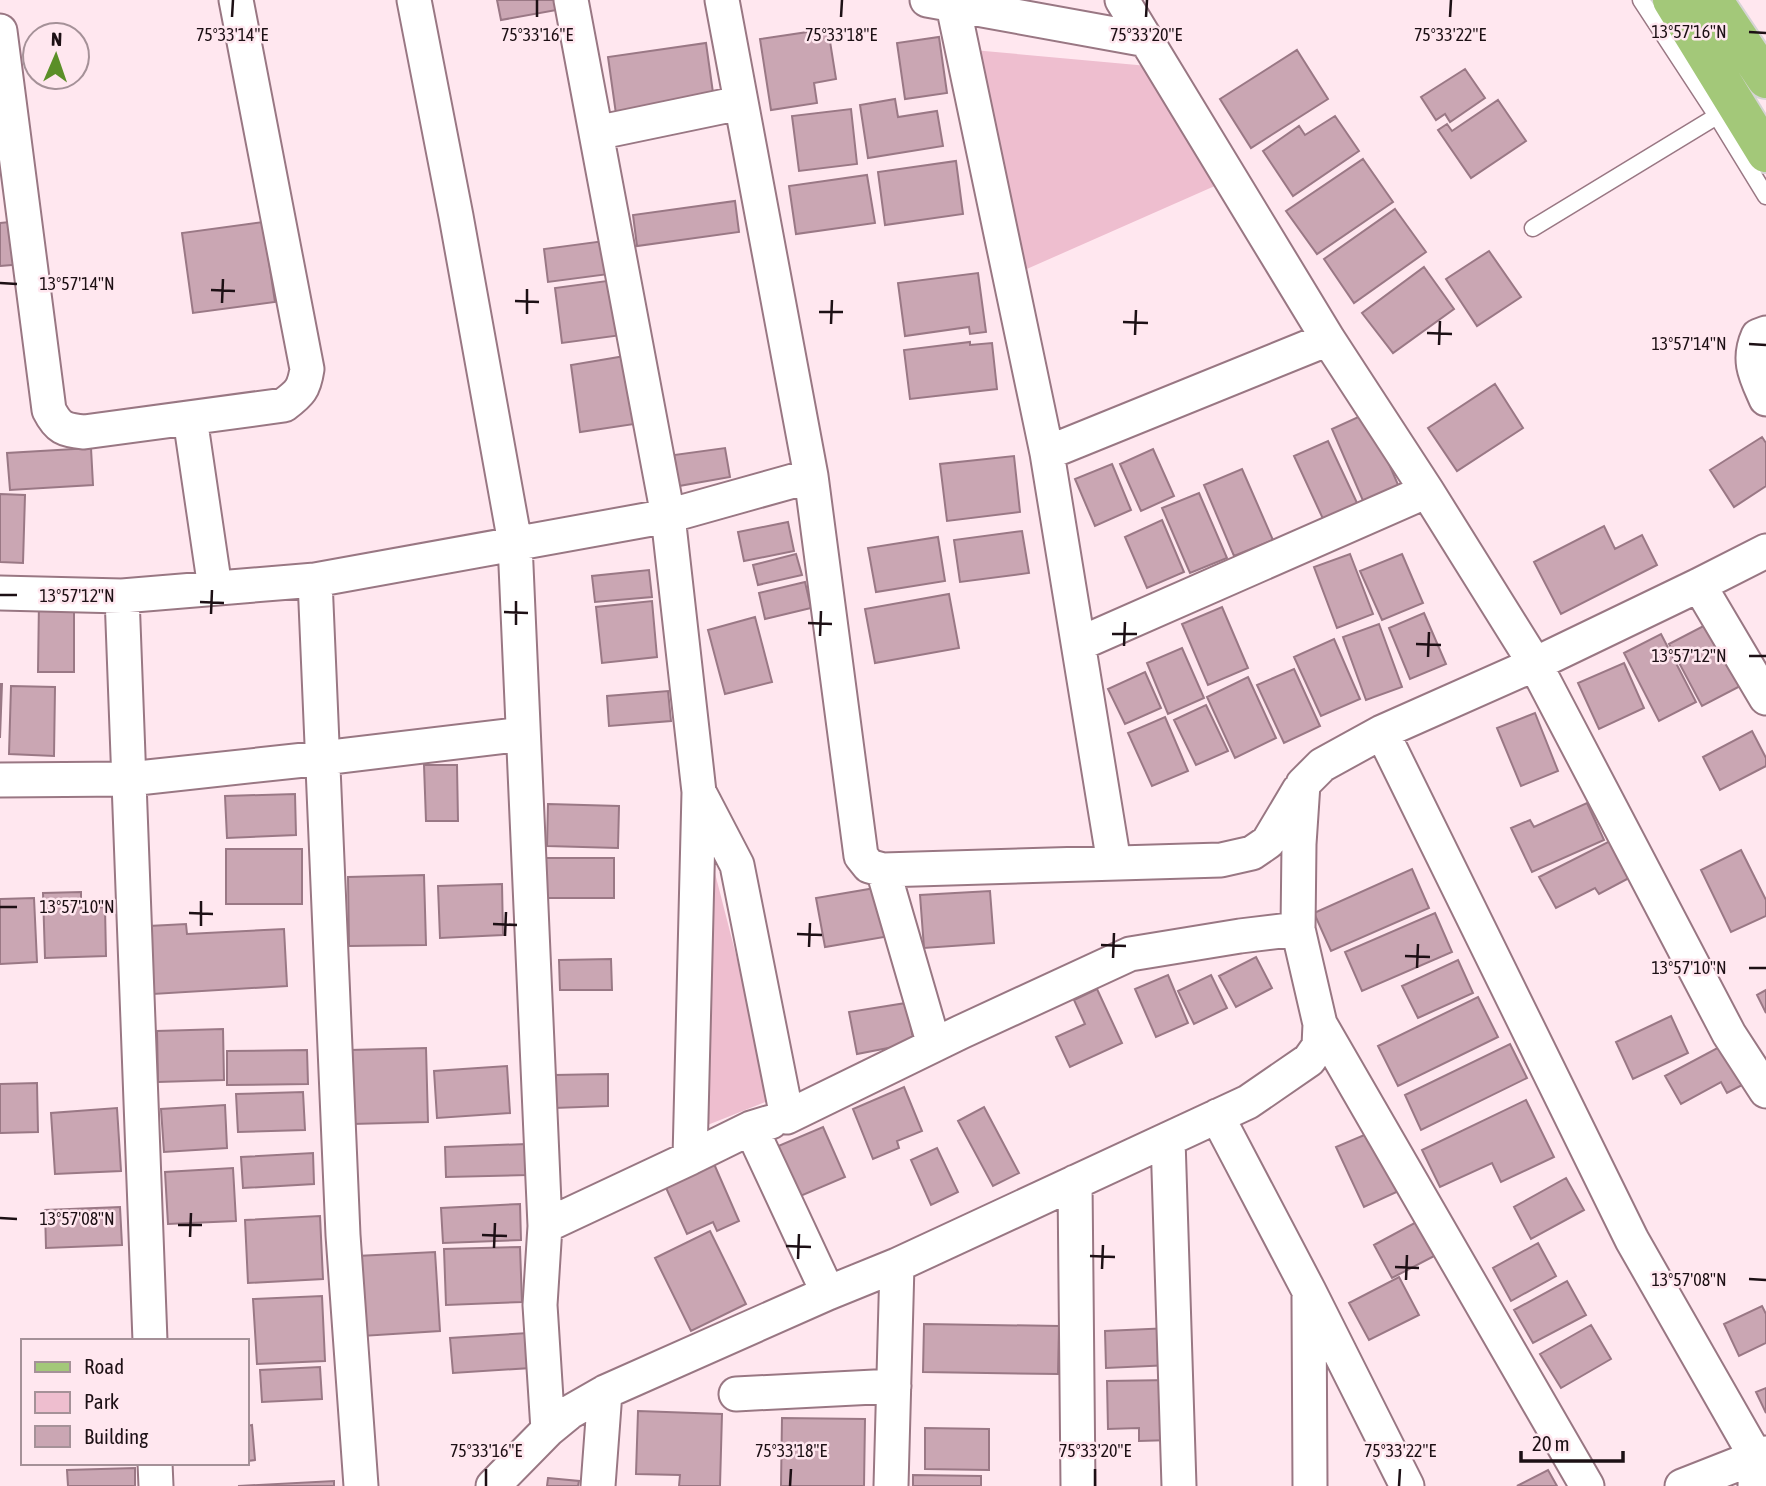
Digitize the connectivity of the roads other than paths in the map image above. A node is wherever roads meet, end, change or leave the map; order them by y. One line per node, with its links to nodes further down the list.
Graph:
1 (236, 0): 22 (street)
2 (414, 0): 27 (street)
3 (571, 0): 15 (street)
4 (722, 0): 13 (street)
5 (1122, 0): 11 (street)
6 (1641, 0): 14 (lane)
7 (1672, 0): 16 (main road)
8 (1713, 0): 12 (main road)
9 (940, 2): 11 (street); 23 (street)
10 (0, 30): 22 (street)
11 (1147, 40): 20 (street)
12 (1766, 59)
13 (740, 103): 15 (street); 24 (street)
14 (1717, 116): 17 (lane); 18 (lane)
15 (596, 132): 26 (street)
16 (1766, 153)
17 (1766, 196)
18 (1533, 228)
19 (1766, 333): 21 (street)
20 (1328, 339): 23 (street); 25 (street)
21 (1766, 399)
22 (190, 418): 31 (street)
23 (1047, 453): 34 (street)
24 (811, 476): 26 (street); 45 (street)
25 (1427, 491): 34 (street); 35 (street)
26 (668, 516): 27 (street); 43 (street)
27 (515, 543): 29 (street); 38 (street)
28 (1766, 551): 30 (street)
29 (315, 580): 31 (street); 39 (street)
30 (1699, 585): 35 (street); 36 (street)
31 (215, 588): 33 (street)
32 (0, 593): 33 (street)
33 (122, 596): 40 (street)
34 (1079, 644): 44 (street)
35 (1535, 664): 37 (street); 49 (street)
36 (1766, 698)
37 (1382, 732): 42 (street); 66 (street)
38 (523, 734): 39 (street); 56 (street)
39 (323, 758): 40 (street); 68 (street)
40 (129, 779): 41 (street); 60 (street)
41 (0, 780)
42 (1303, 784): 44 (street); 46 (street)
43 (699, 792): 51 (street); 54 (street)
44 (1114, 863): 45 (street)
45 (883, 870): 48 (street)
46 (1298, 929): 47 (street); 48 (street)
47 (1320, 1024): 50 (street); 76 (street)
48 (934, 1045): 51 (street)
49 (1766, 1091)
50 (1217, 1116): 53 (street); 58 (street)
51 (787, 1117): 52 (street)
52 (751, 1128): 54 (street); 59 (street)
53 (1168, 1139): 55 (street); 73 (street)
54 (690, 1158): 56 (street)
55 (1075, 1182): 57 (street); 72 (street)
56 (545, 1226): 64 (street)
57 (897, 1265): 59 (street); 61 (street)
58 (1310, 1291): 74 (street); 75 (street)
59 (828, 1293): 62 (street)
60 (150, 1339)
61 (894, 1386): 63 (street); 71 (street)
62 (605, 1392): 64 (street); 70 (street)
63 (736, 1394)
64 (548, 1430): 69 (street)
65 (155, 1465): 67 (street)
66 (1759, 1465): 77 (street)
67 (156, 1486)
68 (361, 1486)
69 (493, 1486)
70 (598, 1486)
71 (891, 1486)
72 (1078, 1486)
73 (1179, 1486)
74 (1310, 1486)
75 (1407, 1486)
76 (1587, 1486)
77 (1682, 1486)

